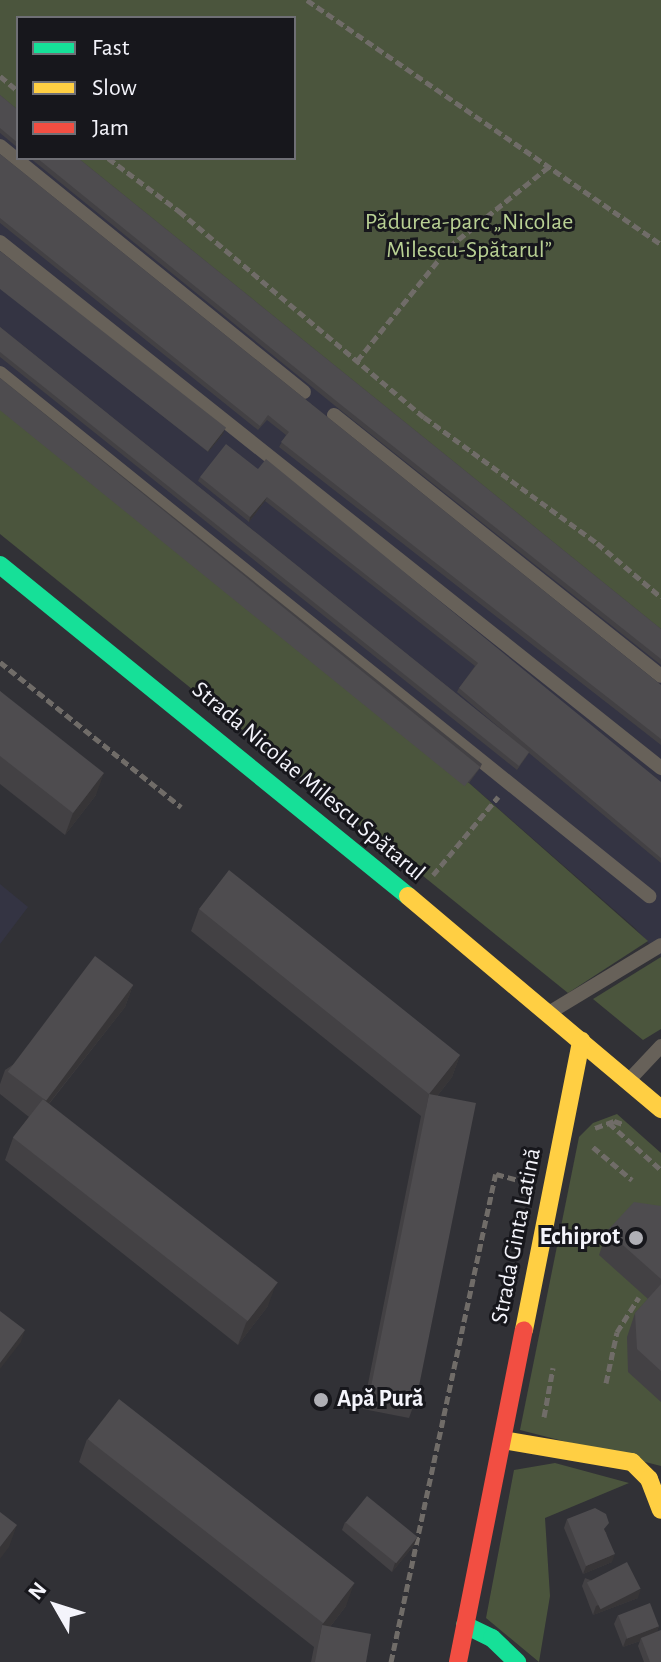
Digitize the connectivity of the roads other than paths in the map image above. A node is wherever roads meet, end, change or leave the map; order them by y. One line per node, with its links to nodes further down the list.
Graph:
1 (0, 146): 2 (lane)
2 (16, 159)
3 (17, 160): 6 (lane)
4 (0, 242): 10 (lane)
5 (0, 373): 11 (lane)
6 (304, 392)
7 (334, 415): 9 (lane)
8 (0, 565): 13 (street, Strada Nicolae Milescu Spătarul)
9 (661, 676)
10 (661, 768)
11 (649, 896)
12 (661, 945): 13 (lane)
13 (548, 1013): 14 (street, Strada Nicolae Milescu Spătarul)
14 (581, 1041): 16 (street, Strada Nicolae Milescu Spătarul); 18 (street, Strada Ginta Latină)
15 (661, 1046): 16 (lane)
16 (628, 1081): 17 (street, Strada Nicolae Milescu Spătarul)
17 (661, 1109)
18 (503, 1440): 19 (street); 20 (street, Strada Ginta Latină)
19 (661, 1510)
20 (465, 1625): 21 (street, Strada Ginta Latină); 22 (street)
21 (458, 1662)
22 (517, 1662)

